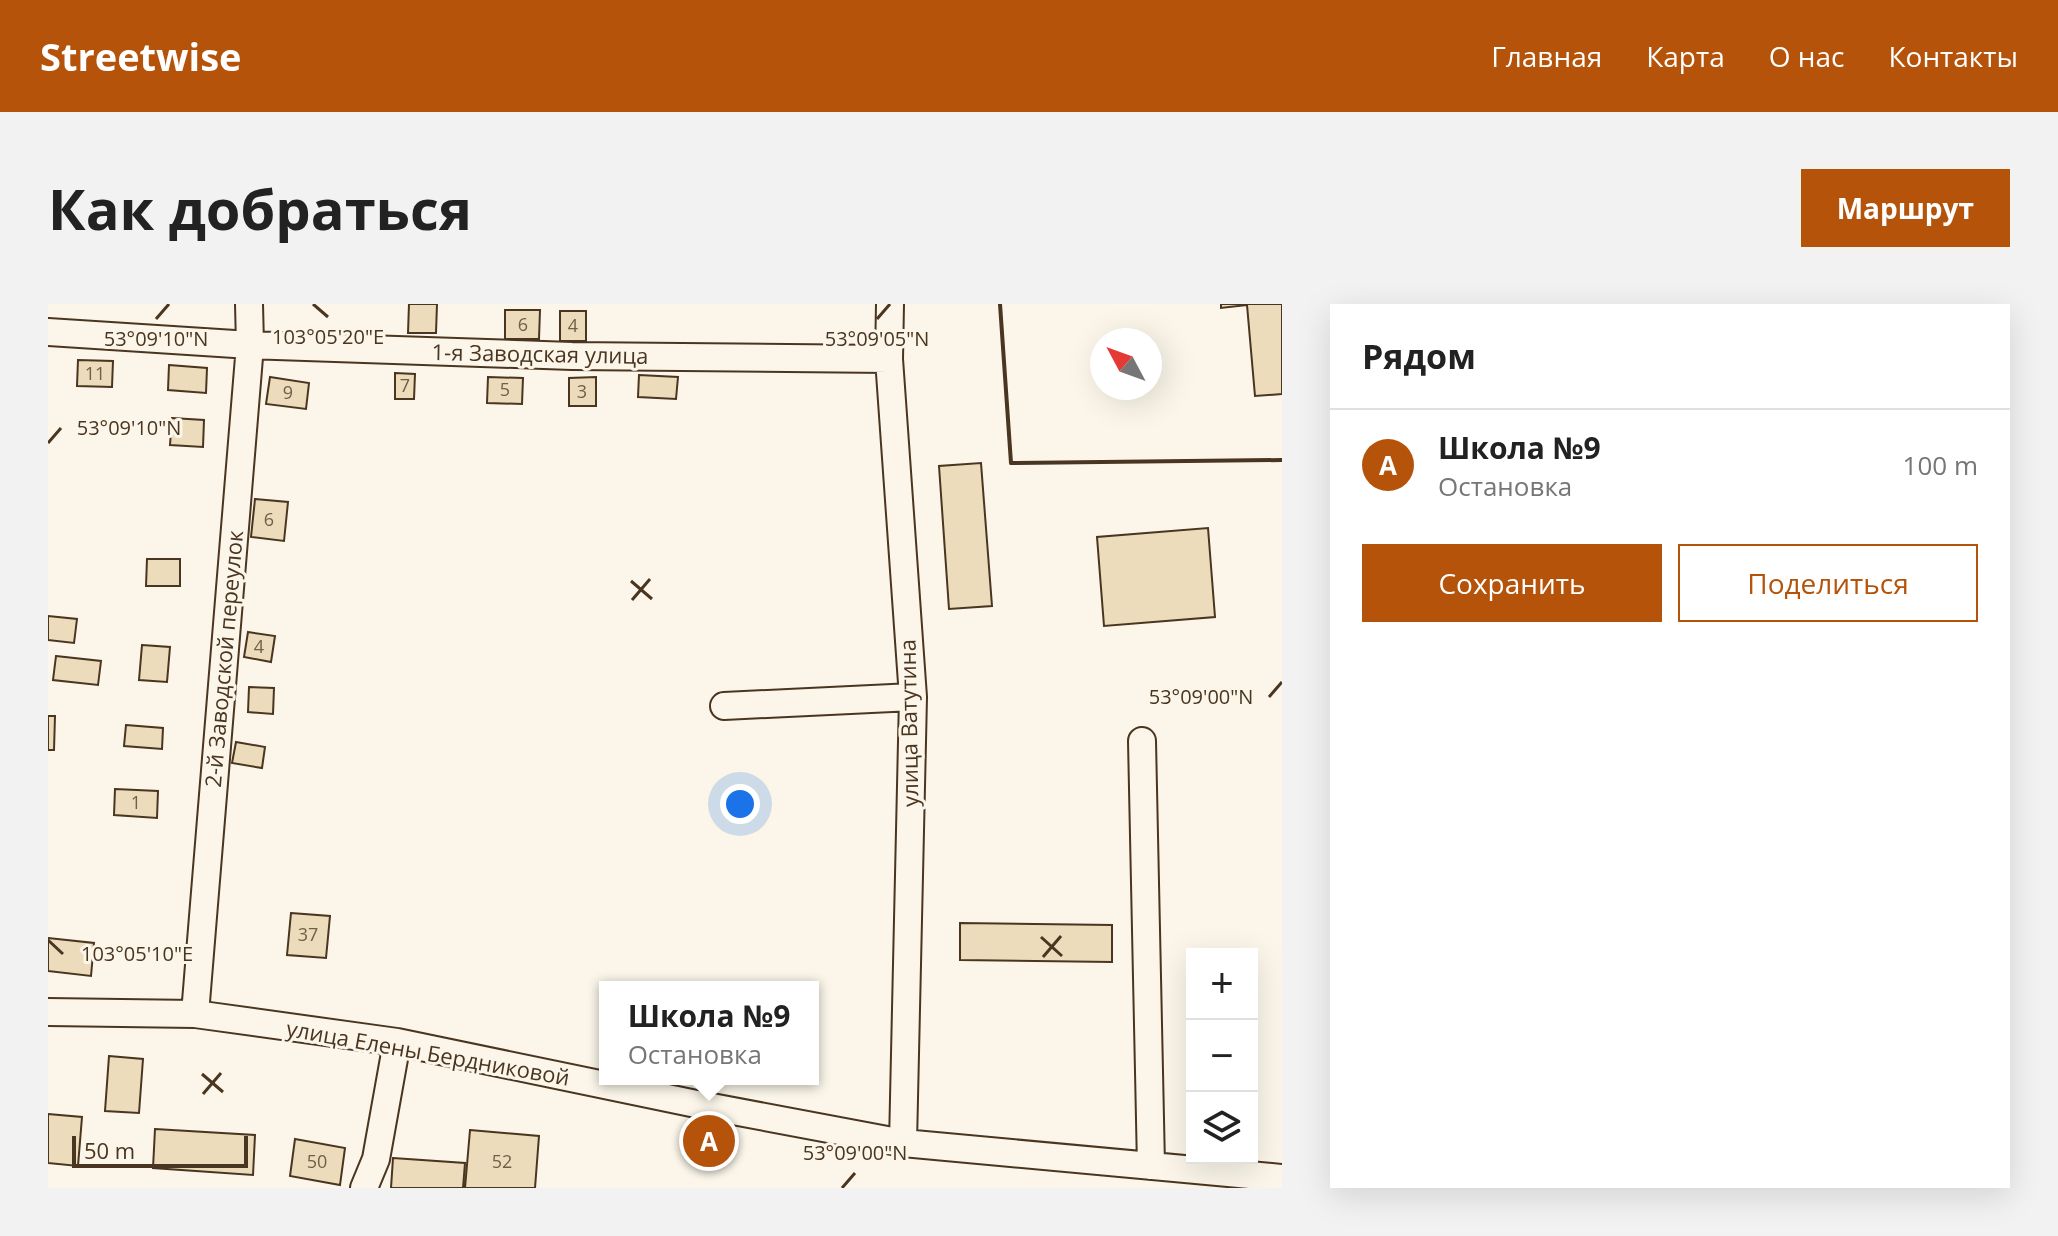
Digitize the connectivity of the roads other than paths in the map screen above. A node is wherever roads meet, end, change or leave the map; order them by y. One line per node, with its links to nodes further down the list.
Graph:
1 (249, 304): 4 (street, 2-й Заводской переулок)
2 (890, 304): 5 (street, улица Ватутина)
3 (48, 332): 4 (street, 1-я Заводская улица)
4 (250, 345): 5 (street, 1-я Заводская улица); 10 (street, 2-й Заводской переулок)
5 (889, 359): 6 (street, улица Ватутина)
6 (913, 697): 7 (street); 14 (street, улица Ватутина)
7 (724, 706)
8 (1142, 741): 15 (street)
9 (48, 1012): 10 (street, улица Елены Бердниковой)
10 (195, 1014): 11 (street, улица Елены Бердниковой)
11 (397, 1042): 12 (street, улица Елены Бердниковой); 17 (street)
12 (599, 1084)
13 (604, 1085): 14 (street, улица Елены Бердниковой)
14 (903, 1143): 15 (street, улица Елены Бердниковой)
15 (1151, 1166): 16 (street, улица Елены Бердниковой)
16 (1282, 1178)
17 (364, 1188)

